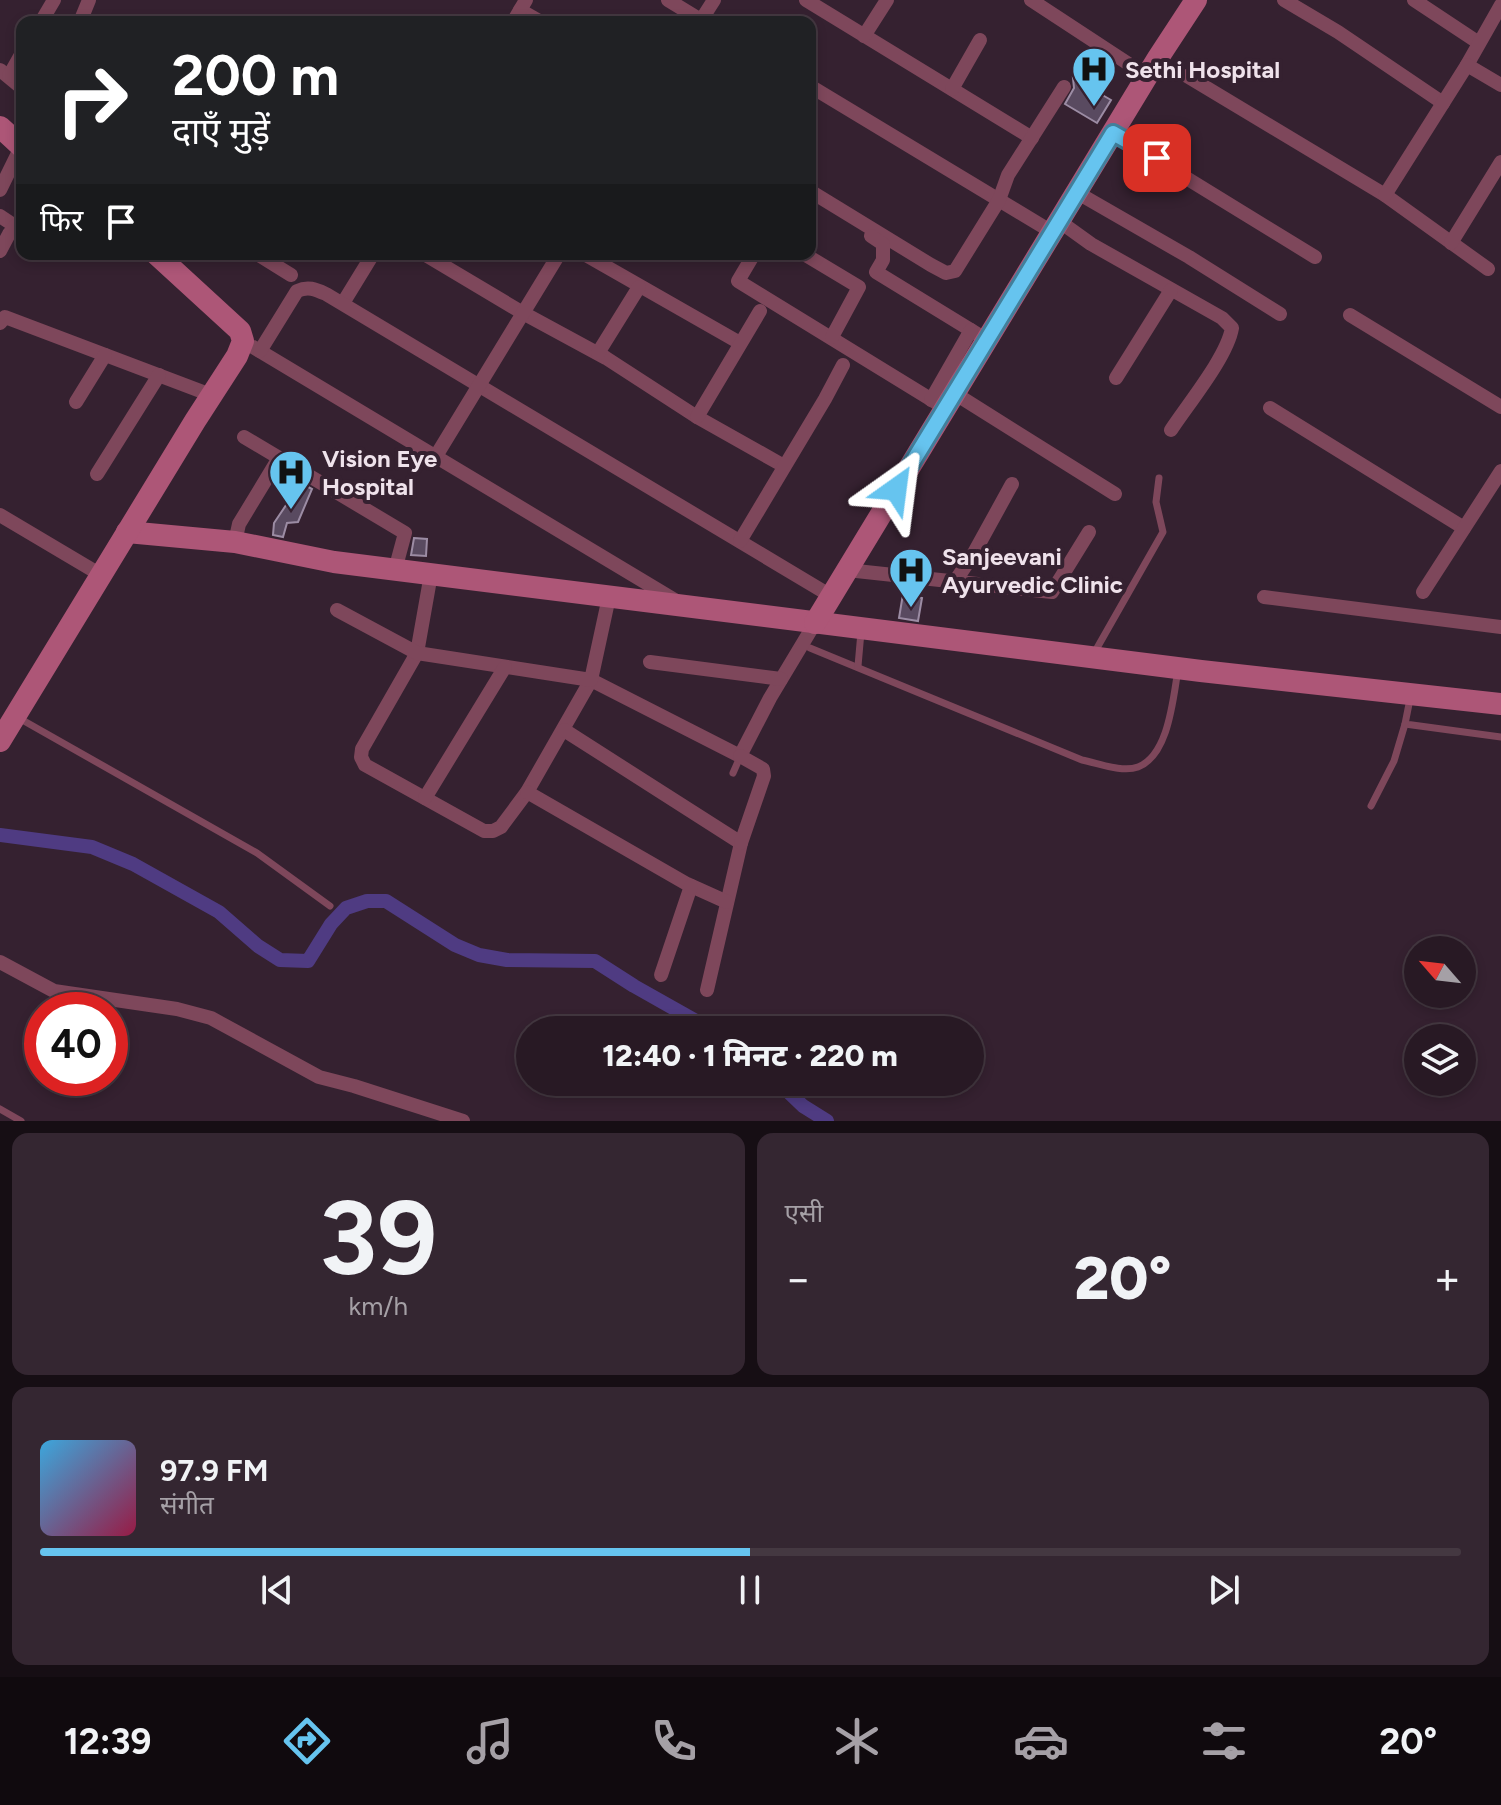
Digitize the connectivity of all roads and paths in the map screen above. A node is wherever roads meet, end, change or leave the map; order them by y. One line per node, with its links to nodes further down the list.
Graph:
1 (668, 0): 10 (street)
2 (806, 0): 11 (street)
3 (887, 0): 11 (street)
4 (1031, 0): 8 (street)
5 (1196, 0): 15 (street)
6 (1414, 0): 13 (street)
7 (1289, 1): 21 (street)
8 (1048, 4): 15 (street)
9 (1501, 5): 13 (street)
10 (694, 16)
11 (864, 36): 19 (street)
12 (980, 40): 19 (street)
13 (1479, 43): 14 (street)
14 (1467, 65): 17 (street); 21 (street)
15 (1147, 76): 23 (street)
16 (1187, 76): 31 (street)
17 (1501, 85)
18 (1064, 87): 24 (street)
19 (952, 89): 24 (street)
20 (816, 90): 32 (street)
21 (1443, 103): 31 (street)
22 (0, 127): 25 (street)
23 (1113, 133): 29 (street); 38 (street)
24 (1032, 138): 32 (street)
25 (16, 141)
26 (16, 158): 28 (street)
27 (1501, 162): 36 (street)
28 (0, 190)
29 (1076, 192): 34 (street); 56 (street)
30 (816, 195): 32 (street)
31 (1385, 195): 36 (street)
32 (999, 200): 34 (street)
33 (816, 202): 48 (street)
34 (1056, 226): 52 (street); 59 (street)
35 (16, 227): 37 (street)
36 (1451, 243): 47 (street)
37 (0, 251)
38 (1315, 257)
39 (171, 260): 62 (street)
40 (275, 260): 49 (street)
41 (369, 260): 53 (street)
42 (434, 260): 55 (street)
43 (555, 260): 55 (street)
44 (594, 260): 50 (street)
45 (750, 260): 60 (street)
46 (814, 260): 51 (street)
47 (1488, 269)
48 (876, 272): 51 (street); 59 (street)
49 (291, 275)
50 (639, 287): 61 (street); 63 (street)
51 (859, 287): 60 (street)
52 (1171, 290): 67 (street); 75 (street)
53 (343, 303): 62 (street); 68 (street)
54 (760, 311): 61 (street)
55 (523, 313): 63 (street); 68 (street)
56 (1280, 314)
57 (1350, 315): 72 (street)
58 (2, 317): 64 (street)
59 (975, 333): 70 (street)
60 (832, 337): 70 (street)
61 (740, 343): 74 (street)
62 (251, 346): 69 (street); 77 (street)
63 (598, 353): 74 (street)
64 (105, 355): 66 (street); 71 (street)
65 (843, 365): 79 (street)
66 (159, 375): 69 (street); 81 (street)
67 (1116, 378)
68 (479, 385): 77 (street); 90 (street)
69 (211, 395): 88 (street)
70 (940, 400): 85 (street); 93 (street)
71 (76, 402)
72 (1501, 407)
73 (1270, 408): 87 (street)
74 (697, 417): 79 (street)
75 (1171, 430)
76 (244, 437): 78 (street)
77 (436, 456): 101 (street)
78 (279, 458): 91 (street); 92 (street)
79 (784, 466): 90 (street)
80 (1501, 471): 84 (street)
81 (97, 474)
82 (1159, 478): 108 (lane)
83 (1012, 484): 96 (street)
84 (1495, 491): 87 (street)
85 (1115, 494)
86 (0, 515): 95 (street)
87 (1464, 528): 97 (street)
88 (127, 532): 91 (street); 95 (street)
89 (1089, 532): 96 (street)
90 (740, 541): 98 (street)
91 (235, 542): 92 (street)
92 (395, 570): 94 (street)
93 (847, 570): 96 (street); 98 (street)
94 (431, 574): 99 (street); 107 (street)
95 (101, 575): 117 (street)
96 (954, 583)
97 (1423, 592)
98 (831, 596): 103 (street)
99 (609, 597): 101 (street); 114 (street)
100 (1264, 597): 104 (street)
101 (685, 606): 103 (street)
102 (337, 610): 107 (street)
103 (815, 623): 105 (street); 113 (street)
104 (1501, 627)
105 (862, 628): 108 (street); 110 (lane)
106 (810, 648): 110 (lane)
107 (417, 653): 111 (street); 125 (street)
108 (1092, 657): 112 (street)
109 (650, 662): 113 (street)
110 (858, 666): 112 (lane)
111 (505, 667): 114 (street); 125 (street)
112 (1179, 668): 115 (street)
113 (781, 679): 122 (street)
114 (591, 680): 119 (street); 122 (street)
115 (1412, 694): 116 (street); 118 (lane)
116 (1501, 704)
117 (7, 712): 121 (street); 130 (lane)
118 (1405, 724): 120 (lane); 126 (lane)
119 (564, 730): 124 (street); 127 (street)
120 (1501, 737)
121 (0, 741)
122 (740, 756): 123 (lane); 127 (street)
123 (733, 773)
124 (527, 792): 125 (street); 128 (street)
125 (425, 798)
126 (1371, 806)
127 (741, 843): 129 (street)
128 (691, 886): 129 (street); 132 (street)
129 (727, 902): 133 (street)
130 (330, 906)
131 (0, 962): 136 (street)
132 (661, 975)
133 (707, 990)
134 (0, 1109): 135 (lane)
135 (21, 1121)
136 (463, 1121)

